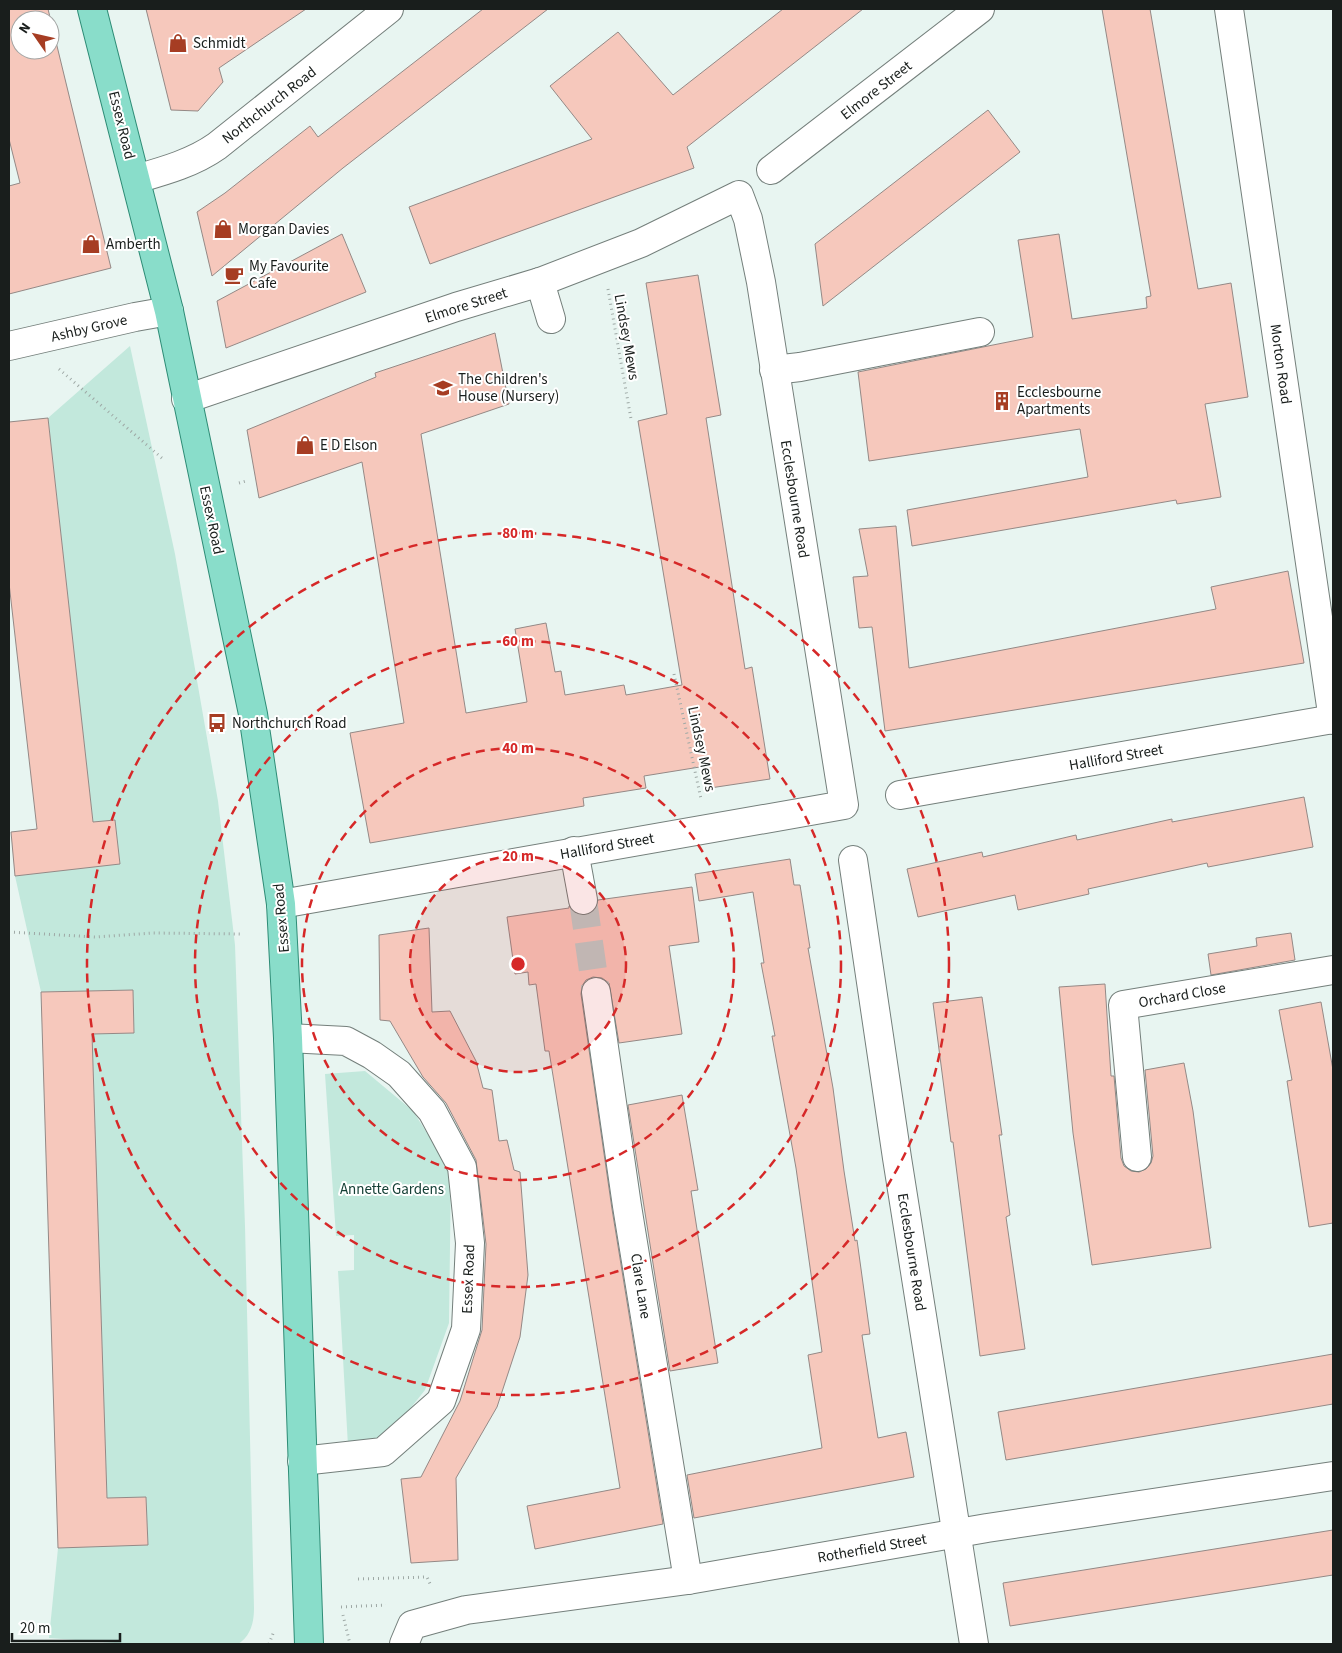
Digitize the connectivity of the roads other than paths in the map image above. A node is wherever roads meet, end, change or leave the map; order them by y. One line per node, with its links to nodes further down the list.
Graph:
1 (92, 9): 7 (main road, Essex Road)
2 (389, 9): 5 (street, Northchurch Road)
3 (980, 9): 6 (street, Elmore Street)
4 (1229, 9): 16 (street, Morton Road)
5 (361, 19): 7 (street, Northchurch Road)
6 (772, 170)
7 (136, 179): 10 (main road, Essex Road)
8 (740, 195): 9 (street, Elmore Street); 14 (street, Ecclesbourne Road)
9 (540, 282): 11 (street); 15 (street, Elmore Street)
10 (169, 311): 13 (street, Ashby Grove); 15 (main road, Essex Road)
11 (551, 319)
12 (980, 332): 14 (street)
13 (18, 344)
14 (774, 370): 18 (street, Ecclesbourne Road)
15 (186, 399): 22 (main road, Essex Road)
16 (1333, 719): 17 (street, Halliford Street)
17 (900, 795)
18 (844, 805): 19 (street, Halliford Street)
19 (574, 851): 21 (street); 22 (street, Halliford Street)
20 (853, 860): 29 (street, Ecclesbourne Road)
21 (583, 900)
22 (281, 904): 25 (main road, Essex Road)
23 (1333, 970): 26 (street, Orchard Close)
24 (596, 992): 30 (street, Clare Lane)
25 (288, 1038): 27 (main road, Essex Road); 27 (street, Essex Road)
26 (1137, 1158)
27 (302, 1461): 32 (main road, Essex Road)
28 (1333, 1476): 29 (street, Rotherfield Street)
29 (957, 1533): 30 (street, Rotherfield Street); 33 (street, Ecclesbourne Road)
30 (688, 1580): 31 (street, Rotherfield Street)
31 (408, 1635)
32 (309, 1644)
33 (974, 1644)

